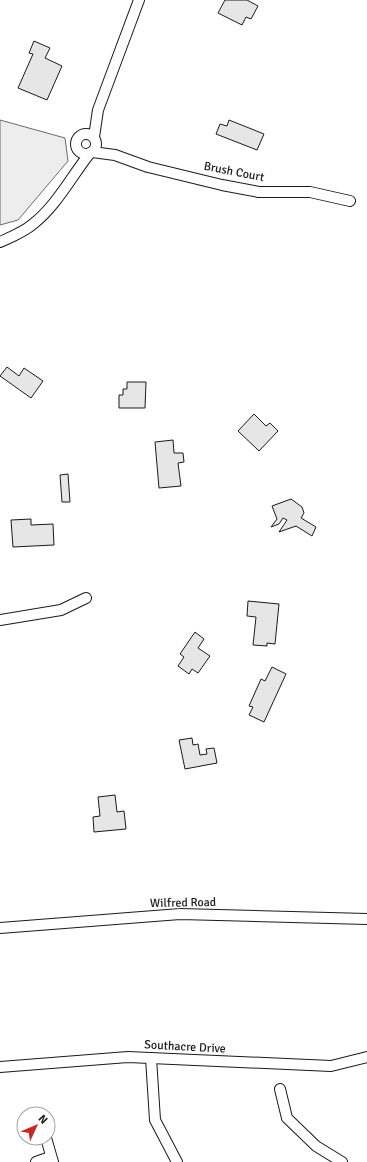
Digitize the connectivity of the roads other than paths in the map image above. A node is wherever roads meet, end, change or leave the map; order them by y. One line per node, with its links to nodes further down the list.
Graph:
1 (139, 0): 2 (street)
2 (98, 110): 3 (street); 4 (street)
3 (81, 134): 4 (street); 5 (street)
4 (95, 139): 6 (street); 7 (street, Brush Court)
5 (76, 147): 6 (street); 8 (street)
6 (91, 153): 7 (street, Brush Court); 8 (street)
7 (115, 155): 9 (street, Brush Court)
8 (74, 173): 10 (street)
9 (350, 201)
10 (0, 242)
11 (86, 598): 12 (street)
12 (0, 620)
13 (367, 919): 14 (street, Wilfred Road)
14 (0, 928)
15 (367, 1057): 16 (street, Southacre Drive)
16 (150, 1058): 17 (street, Southacre Drive); 22 (street)
17 (0, 1067)
18 (280, 1089): 23 (street)
19 (48, 1146): 20 (street)
20 (52, 1159): 21 (street)
21 (36, 1162)
22 (176, 1162)
23 (342, 1162)

